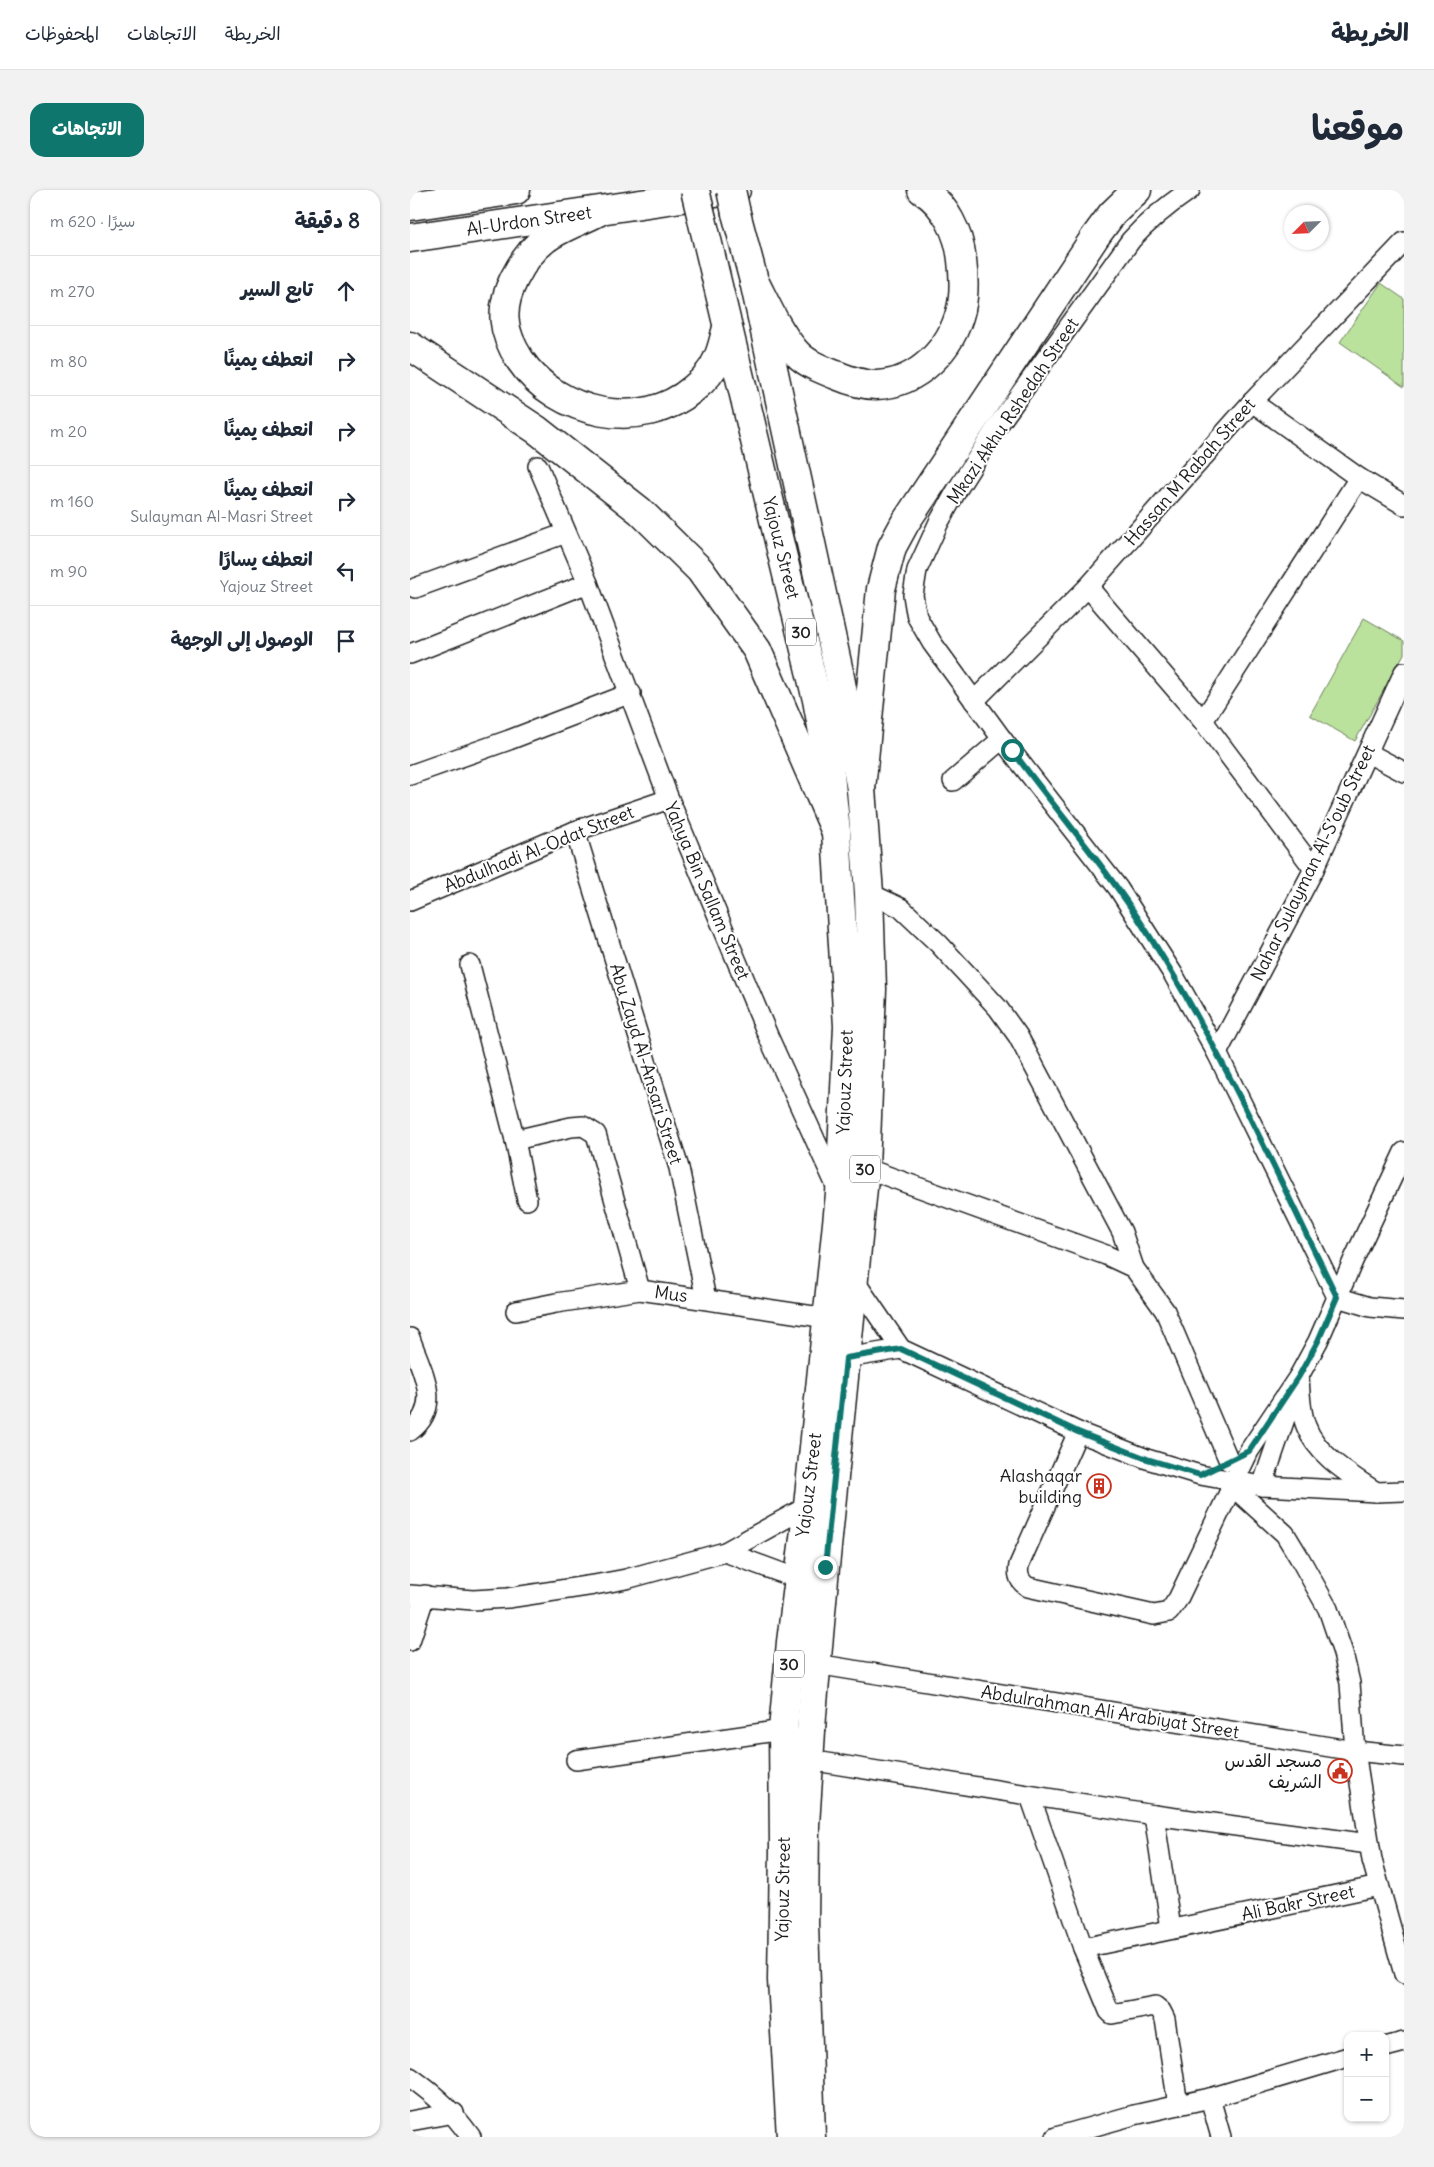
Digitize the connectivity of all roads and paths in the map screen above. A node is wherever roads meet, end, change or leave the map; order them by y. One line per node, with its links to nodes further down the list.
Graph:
1 (516, 190): 7 (main road, Al-Urdon Street)
2 (695, 190): 12 (main road, Yajouz Street / 30, bridge)
3 (922, 190): 11 (main road)
4 (1137, 190): 32 (main road)
5 (1190, 190): 25 (street, Mkazi Akhu Rshedah Street)
6 (734, 198): 8 (main road, Al-Urdon Street); 11 (main road, Yajouz Street / 30)
7 (410, 206)
8 (598, 212): 9 (main road, Al-Urdon Street); 12 (main road)
9 (410, 238)
10 (1404, 242): 14 (street, Hassan M Rabah Street)
11 (754, 281): 32 (main road, Yajouz Street / 30)
12 (727, 328): 35 (main road, Yajouz Street / 30)
13 (410, 346): 35 (main road)
14 (1252, 402): 16 (street); 20 (street, Hassan M Rabah Street)
15 (538, 466): 18 (street, Yahya Bin Sallam Street)
16 (1359, 478): 17 (street); 26 (street)
17 (1404, 505)
18 (566, 533): 19 (street, Yahya Bin Sallam Street); 21 (street)
19 (588, 583): 22 (street); 24 (street, Yahya Bin Sallam Street)
20 (1088, 587): 25 (street, Hassan M Rabah Street); 26 (street)
21 (415, 588)
22 (410, 654)
23 (1404, 672): 28 (street, Nahar Sulayman Al-S’oub Street)
24 (631, 693): 30 (street); 33 (street, Yahya Bin Sallam Street)
25 (974, 701): 27 (street, Mkazi Akhu Rshedah Street)
26 (1203, 721): 36 (street)
27 (1002, 739): 31 (street); 40 (street, Mkazi Akhu Rshedah Street)
28 (1368, 754): 29 (street); 36 (street, Nahar Sulayman Al-S’oub Street)
29 (1404, 772)
30 (410, 775)
31 (953, 782)
32 (861, 789): 37 (main road, Yajouz Street / 30)
33 (669, 799): 34 (street, Abdulhadi Al-Odat Street); 44 (street, Yahya Bin Sallam Street)
34 (575, 831): 38 (street, Abdulhadi Al-Odat Street); 50 (street, Abu Zayd Al-Ansari Street)
35 (836, 832): 44 (main road, Yajouz Street / 30)
36 (1314, 869): 40 (street, Nahar Sulayman Al-S’oub Street)
37 (869, 893): 43 (main road, Yajouz Street / 30); 46 (street)
38 (410, 901)
39 (470, 965): 41 (street)
40 (1217, 1053): 49 (street, Mkazi Akhu Rshedah Street)
41 (515, 1140): 45 (street); 48 (street)
42 (1404, 1152): 49 (street)
43 (865, 1168): 46 (street); 47 (main road, Yajouz Street / 30)
44 (840, 1194): 53 (main road, Yajouz Street / 30)
45 (527, 1200)
46 (1134, 1268): 61 (street)
47 (854, 1280): 55 (street); 56 (main road, Yajouz Street / 30)
48 (640, 1290): 50 (street, Mus); 52 (street, Mus)
49 (1337, 1297): 51 (street); 57 (street)
50 (706, 1299): 53 (street, Mus)
51 (1404, 1310)
52 (516, 1311)
53 (827, 1318): 67 (main road, Yajouz Street / 30)
54 (410, 1338): 58 (street)
55 (901, 1349): 56 (street); 59 (street)
56 (846, 1358): 72 (main road, Yajouz Street / 30)
57 (1299, 1376): 60 (street); 64 (street); 66 (street)
58 (410, 1431)
59 (1078, 1432): 62 (street); 63 (street)
60 (1249, 1451): 61 (street); 63 (street)
61 (1229, 1461): 62 (street)
62 (1200, 1475): 63 (street)
63 (1235, 1481): 64 (street); 74 (street, Ali Bakr Street)
64 (1262, 1486): 66 (street)
65 (1404, 1491): 66 (street)
66 (1376, 1492)
67 (808, 1506): 68 (street); 69 (main road, Yajouz Street / 30)
68 (725, 1552): 69 (street); 70 (street)
69 (798, 1579): 73 (main road, Yajouz Street / 30)
70 (418, 1595): 71 (street)
71 (410, 1641)
72 (816, 1664): 74 (street, Abdulrahman Ali Arabiyat Street); 77 (main road, Yajouz Street / 30)
73 (783, 1730): 76 (street); 94 (main road, Yajouz Street / 30)
74 (1355, 1751): 75 (street, Abdulrahman Ali Arabiyat Street); 80 (street, Ali Bakr Street)
75 (1404, 1756)
76 (576, 1760)
77 (809, 1760): 78 (street); 95 (main road, Yajouz Street / 30)
78 (1030, 1796): 79 (street); 83 (street)
79 (1154, 1815): 80 (street); 82 (street)
80 (1369, 1844): 81 (street, Ali Bakr Street)
81 (1379, 1886): 82 (street, Ali Bakr Street); 84 (street)
82 (1171, 1930): 83 (street, Ali Bakr Street)
83 (1083, 1948): 90 (street)
84 (1404, 1974)
85 (1404, 2042): 86 (street)
86 (1389, 2046)
87 (1344, 2058): 89 (street)
88 (410, 2077): 91 (street)
89 (1210, 2098): 90 (street); 97 (street)
90 (1178, 2105): 96 (street)
91 (454, 2112): 92 (street); 93 (street)
92 (410, 2120)
93 (471, 2137)
94 (791, 2137)
95 (812, 2137)
96 (1056, 2137)
97 (1221, 2137)

